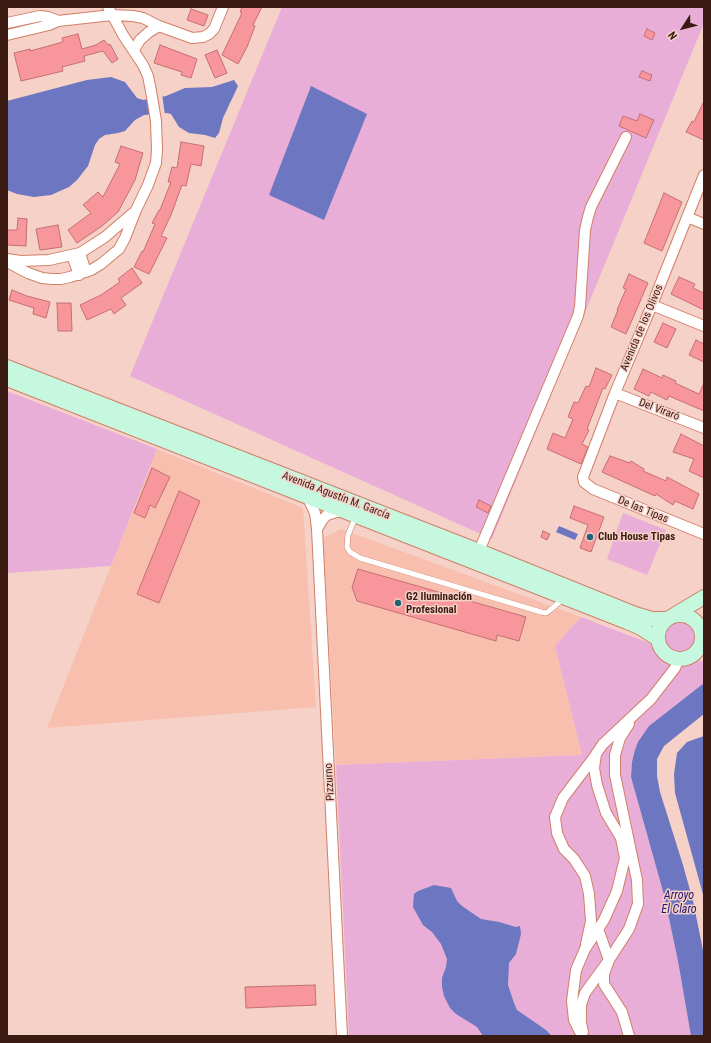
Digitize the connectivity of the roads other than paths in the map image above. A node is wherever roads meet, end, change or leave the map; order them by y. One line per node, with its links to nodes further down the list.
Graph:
1 (223, 7): 5 (street)
2 (110, 11): 3 (street); 5 (street); 7 (street)
3 (58, 21): 4 (street); 6 (street)
4 (7, 23)
5 (159, 26): 7 (street)
6 (7, 35)
7 (134, 50): 10 (street)
8 (626, 137): 27 (street)
9 (704, 175): 11 (street, Avenida de los Olivos)
10 (136, 210): 13 (street); 15 (street)
11 (687, 217): 12 (street); 16 (street, Avenida de los Olivos)
12 (704, 224)
13 (76, 254): 14 (street); 15 (street)
14 (7, 260): 15 (street)
15 (83, 273)
16 (652, 304): 17 (street); 20 (street, Avenida de los Olivos)
17 (704, 326)
18 (7, 367): 27 (main road, Avenida Agustín M. García)
19 (7, 379): 23 (main road, Avenida Agustín M. García)
20 (615, 393): 21 (street, Del Viraró); 22 (street, Avenida de los Olivos)
21 (704, 428)
22 (584, 482): 26 (street, De las Tipas)
23 (307, 496): 24 (main road, Avenida Agustín M. García); 25 (street, Pizzurno)
24 (350, 512): 25 (street); 28 (main road, Avenida Agustín M. García); 28 (lane)
25 (317, 529): 41 (street, Pizzurno)
26 (704, 534)
27 (479, 551): 31 (main road, Avenida Agustín M. García)
28 (565, 597): 33 (main road, Avenida Agustín M. García)
29 (704, 597): 31 (main road)
30 (704, 613): 32 (main road)
31 (669, 618): 32 (main road); 33 (main road)
32 (702, 633): 34 (main road)
33 (658, 639): 35 (main road)
34 (699, 654): 35 (main road)
35 (679, 659): 36 (street)
36 (637, 712): 37 (street); 40 (street)
37 (596, 754): 38 (street); 39 (street)
38 (598, 929): 39 (street); 40 (street)
39 (585, 949): 42 (street)
40 (609, 960): 42 (street); 43 (street)
41 (342, 1036)
42 (583, 1036)
43 (629, 1036)

